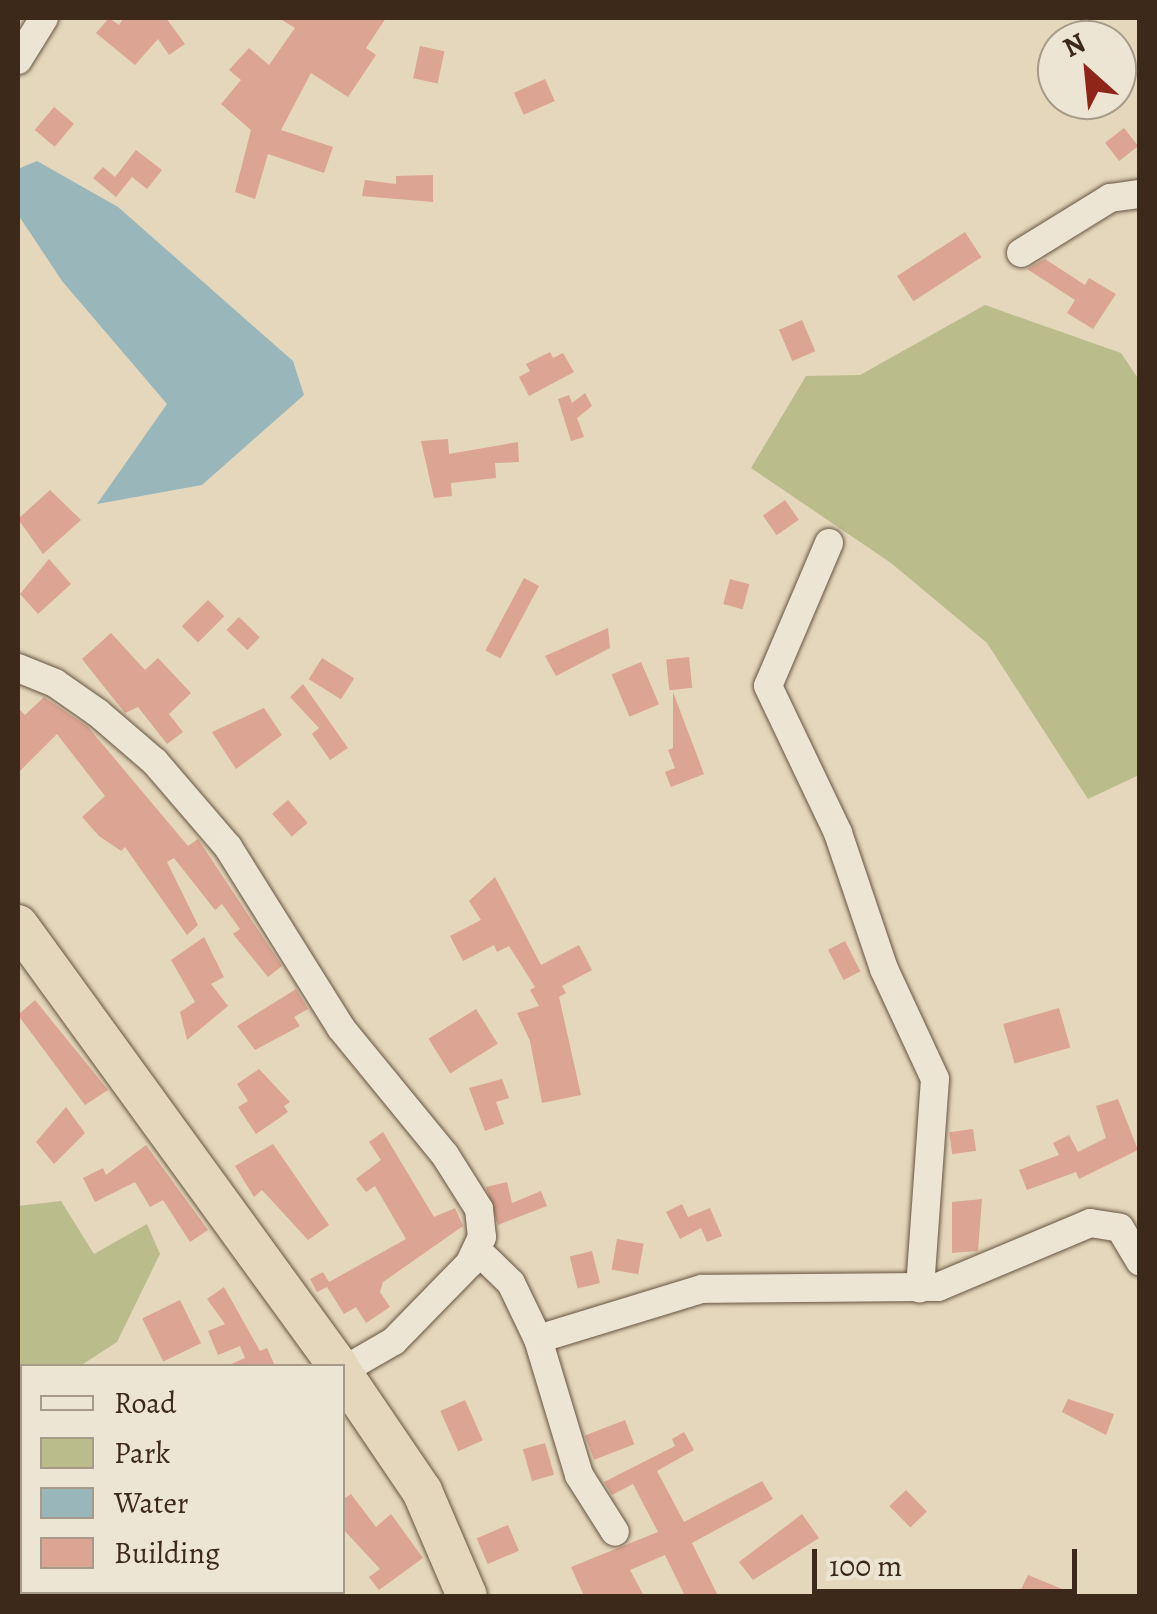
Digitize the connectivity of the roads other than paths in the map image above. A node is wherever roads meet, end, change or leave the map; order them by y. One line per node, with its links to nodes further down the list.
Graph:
1 (44, 18): 2 (street)
2 (18, 60)
3 (1140, 194): 4 (street)
4 (1021, 253)
5 (829, 543): 11 (street)
6 (18, 668): 9 (street)
7 (18, 925): 13 (highway)
8 (1130, 1229): 10 (street); 11 (street)
9 (478, 1250): 12 (street); 14 (street)
10 (1140, 1261)
11 (920, 1288): 12 (street)
12 (538, 1339): 16 (street)
13 (337, 1364)
14 (345, 1368)
15 (345, 1376): 17 (highway)
16 (615, 1532)
17 (467, 1596)

